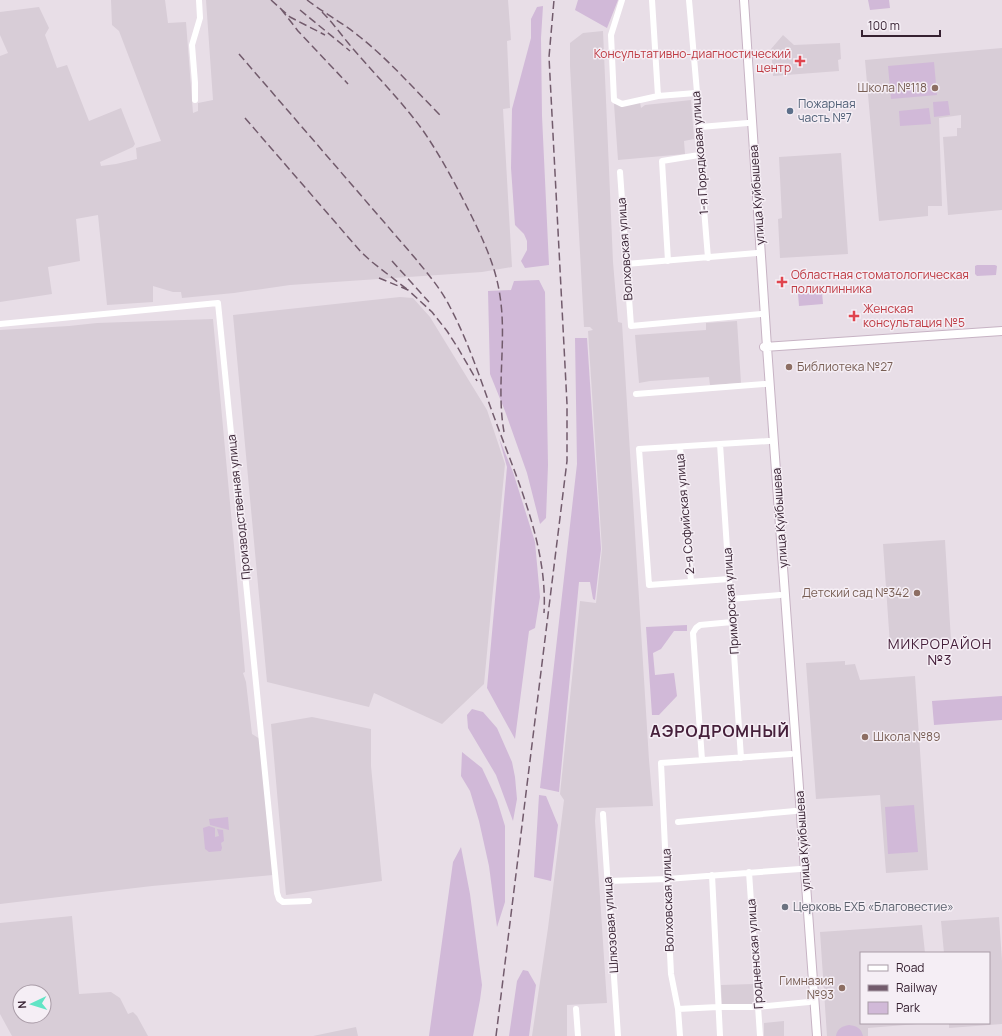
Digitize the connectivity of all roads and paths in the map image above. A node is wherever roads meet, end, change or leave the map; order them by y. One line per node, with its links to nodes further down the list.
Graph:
1 (199, 0): 9 (street)
2 (622, 0): 8 (street)
3 (652, 0): 8 (street)
4 (689, 0): 7 (street, 1-я Порядковая улица)
5 (739, 0): 10 (main road, улица Куйбышева)
6 (744, 0): 10 (main road, улица Куйбышева)
7 (696, 93): 8 (street); 11 (street, 1-я Порядковая улица)
8 (658, 96)
9 (195, 100)
10 (750, 123): 11 (street); 14 (main road, улица Куйбышева)
11 (700, 127): 12 (street, 1-я Порядковая улица)
12 (700, 155): 15 (street, 1-я Порядковая улица); 16 (street)
13 (620, 172): 17 (street, Волховская улица)
14 (759, 253): 15 (street); 18 (main road, улица Куйбышева); 21 (main road, улица Куйбышева)
15 (708, 258): 16 (street)
16 (668, 261): 17 (street)
17 (626, 264): 18 (street, Волховская улица)
18 (761, 314): 21 (main road, улица Куйбышева)
19 (0, 324): 43 (street, Производственная улица)
20 (1002, 331): 21 (main road)
21 (765, 347): 22 (main road, улица Куйбышева); 24 (main road, улица Куйбышева)
22 (765, 384): 23 (street); 24 (main road, улица Куйбышева)
23 (636, 394)
24 (772, 440): 25 (street); 29 (main road, улица Куйбышева)
25 (720, 444): 26 (street); 27 (street, Приморская улица)
26 (680, 447): 28 (street, 2-я Софийская улица); 28 (street)
27 (729, 579): 28 (street); 30 (street, Приморская улица)
28 (691, 582)
29 (783, 595): 30 (street); 32 (main road, улица Куйбышева)
30 (730, 599): 31 (street, Приморская улица)
31 (732, 622): 33 (street, Приморская улица); 34 (street)
32 (794, 754): 33 (street); 35 (main road, улица Куйбышева)
33 (741, 758): 34 (street)
34 (702, 760): 41 (street, Волховская улица)
35 (798, 811): 37 (street); 38 (main road, улица Куйбышева)
36 (603, 814): 42 (street, Шлюзовая улица)
37 (678, 822)
38 (802, 868): 39 (street); 44 (main road, улица Куйбышева)
39 (749, 872): 40 (street); 46 (street, Гродненская улица)
40 (712, 875): 41 (street); 45 (street)
41 (667, 879): 42 (street); 48 (street, Волховская улица)
42 (608, 881): 50 (street, Шлюзовая улица)
43 (309, 901)
44 (812, 1002): 46 (street); 54 (main road, улица Куйбышева); 55 (main road, улица Куйбышева)
45 (718, 1007): 46 (street); 48 (street); 52 (street)
46 (758, 1007): 53 (street, Гродненская улица)
47 (576, 1009): 49 (street)
48 (678, 1009): 51 (street, Волховская улица)
49 (578, 1036)
50 (618, 1036)
51 (680, 1036)
52 (720, 1036)
53 (760, 1036)
54 (811, 1036)
55 (817, 1036)

